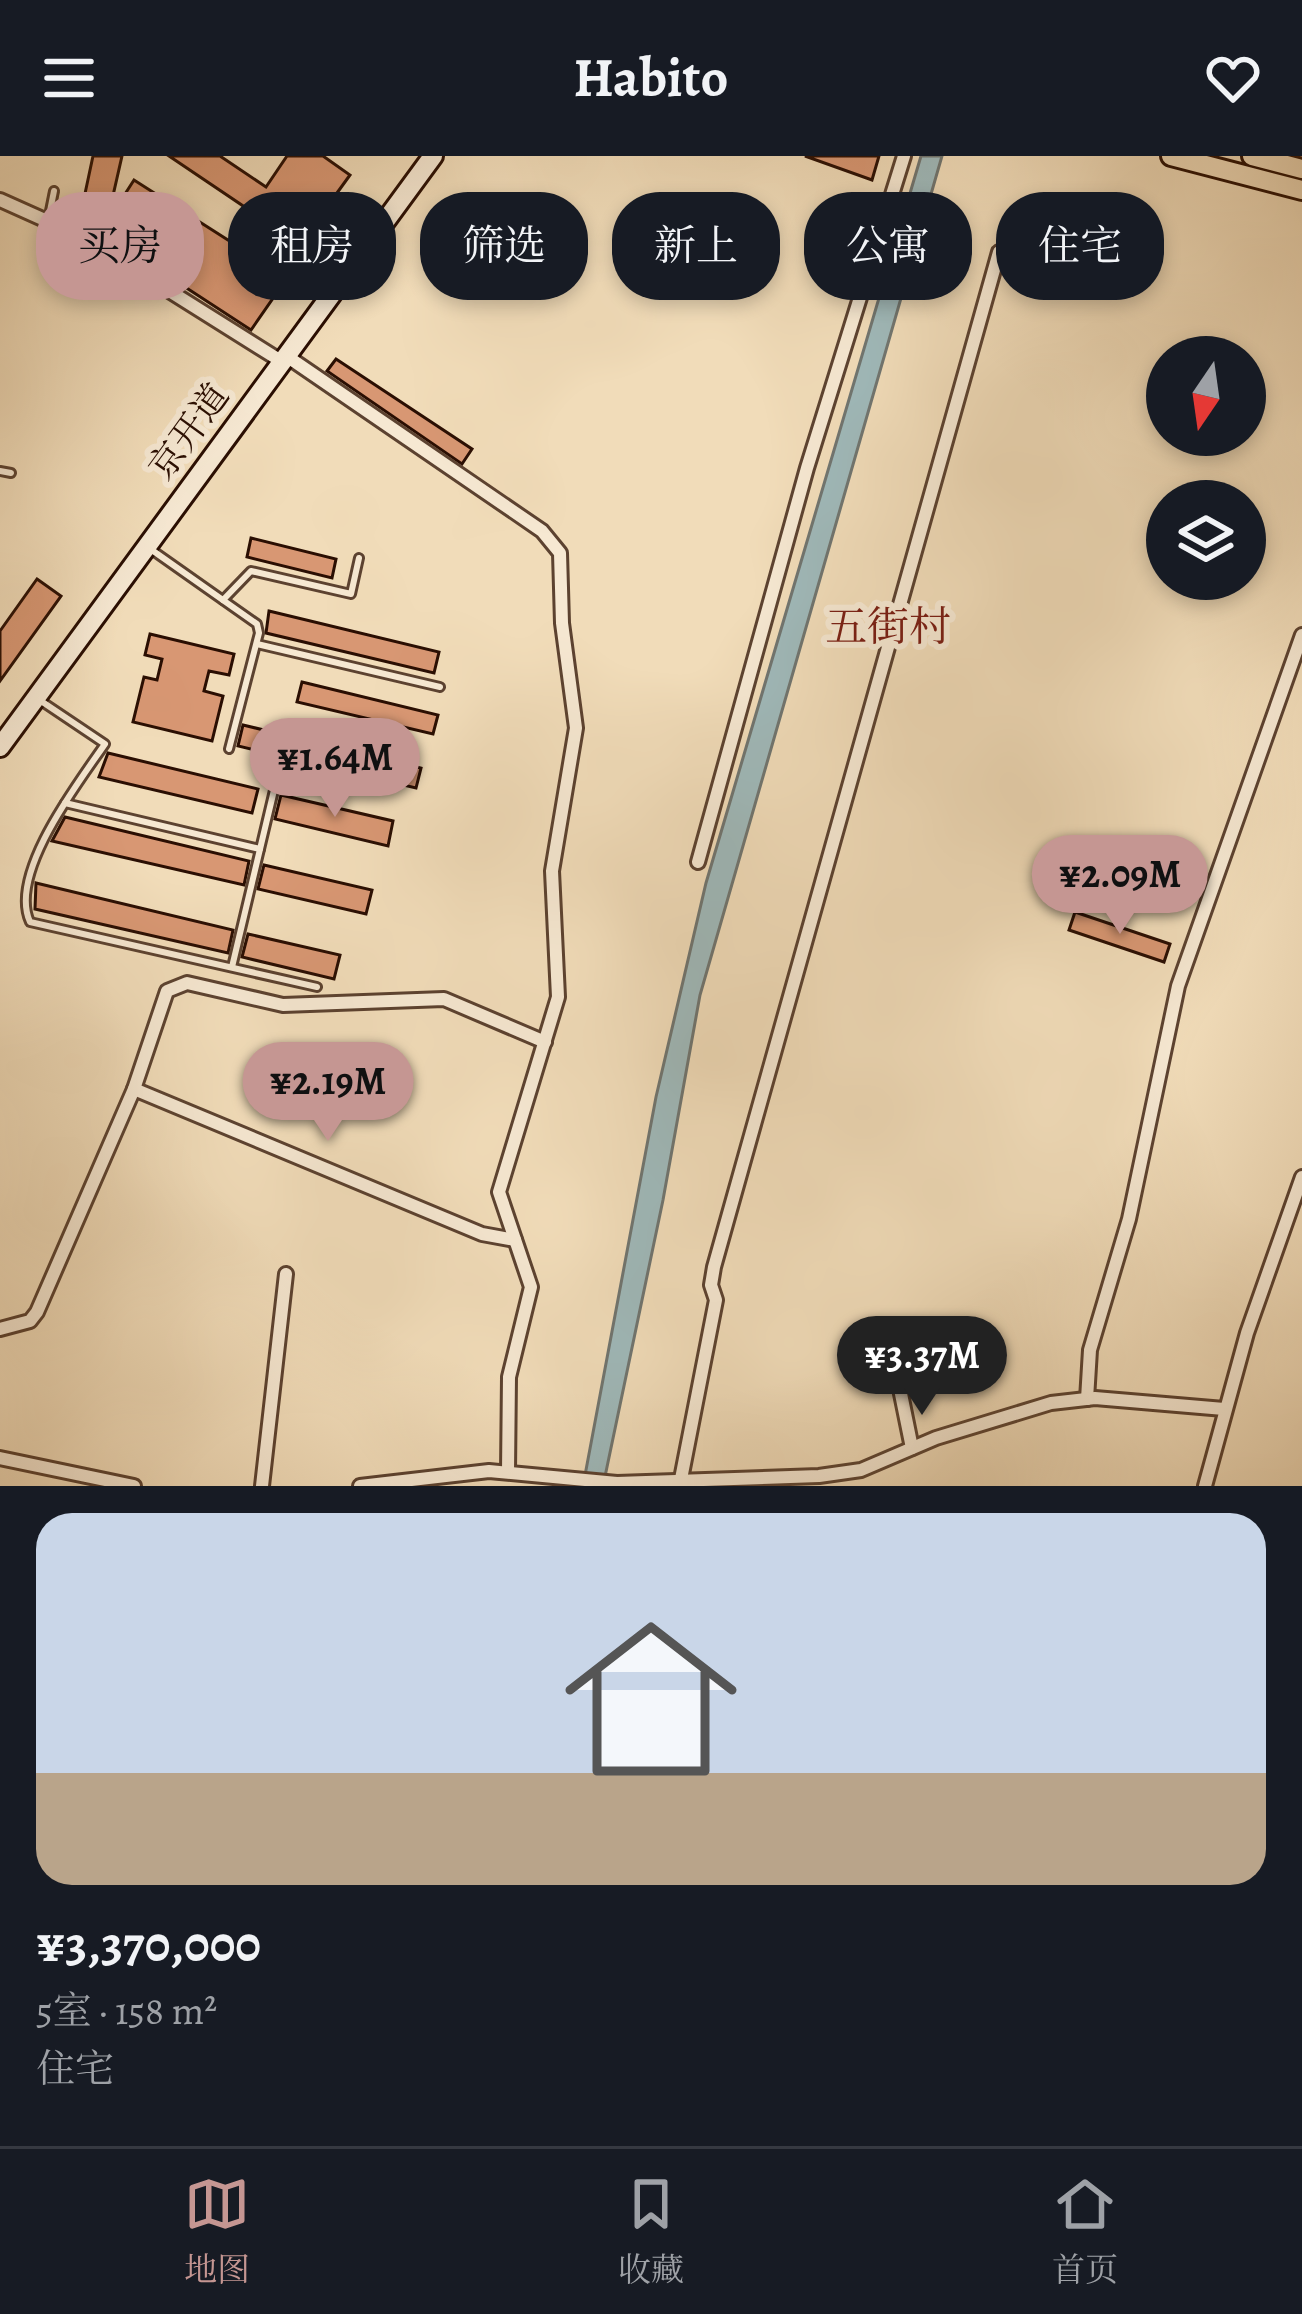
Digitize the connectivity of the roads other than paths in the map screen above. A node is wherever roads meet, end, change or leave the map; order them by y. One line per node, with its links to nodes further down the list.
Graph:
1 (433, 156): 11 (main road, 京开道)
2 (904, 156): 26 (street)
3 (1171, 156): 6 (main road)
4 (1252, 156): 5 (main road)
5 (1302, 169)
6 (1302, 190)
7 (0, 200): 8 (street)
8 (36, 216)
9 (996, 263): 41 (street)
10 (190, 300): 11 (street)
11 (283, 358): 14 (main road, 京开道); 29 (street)
12 (0, 471): 13 (lane)
13 (11, 473)
14 (145, 546): 16 (lane); 20 (main road, 京开道)
15 (359, 558): 16 (lane)
16 (223, 600): 18 (lane)
17 (1302, 635): 36 (street)
18 (256, 644): 19 (lane); 22 (lane)
19 (440, 687)
20 (36, 698): 21 (main road, 京开道); 24 (lane)
21 (1, 743)
22 (229, 749)
23 (275, 786): 25 (lane)
24 (64, 802): 25 (lane); 27 (lane)
25 (260, 849): 27 (lane)
26 (698, 862)
27 (232, 968): 28 (lane)
28 (317, 986)
29 (545, 1042): 30 (street); 32 (street)
30 (134, 1089): 32 (street); 34 (street)
31 (1302, 1177): 37 (street)
32 (514, 1240): 40 (street)
33 (286, 1274): 44 (street)
34 (0, 1329)
35 (899, 1384): 38 (street)
36 (1087, 1399): 37 (street); 38 (street)
37 (1224, 1409): 46 (street)
38 (912, 1448): 41 (street)
39 (0, 1458): 43 (street)
40 (508, 1471): 42 (street); 45 (street)
41 (681, 1479): 42 (street)
42 (616, 1484)
43 (134, 1486)
44 (262, 1486)
45 (360, 1486)
46 (1205, 1486)

